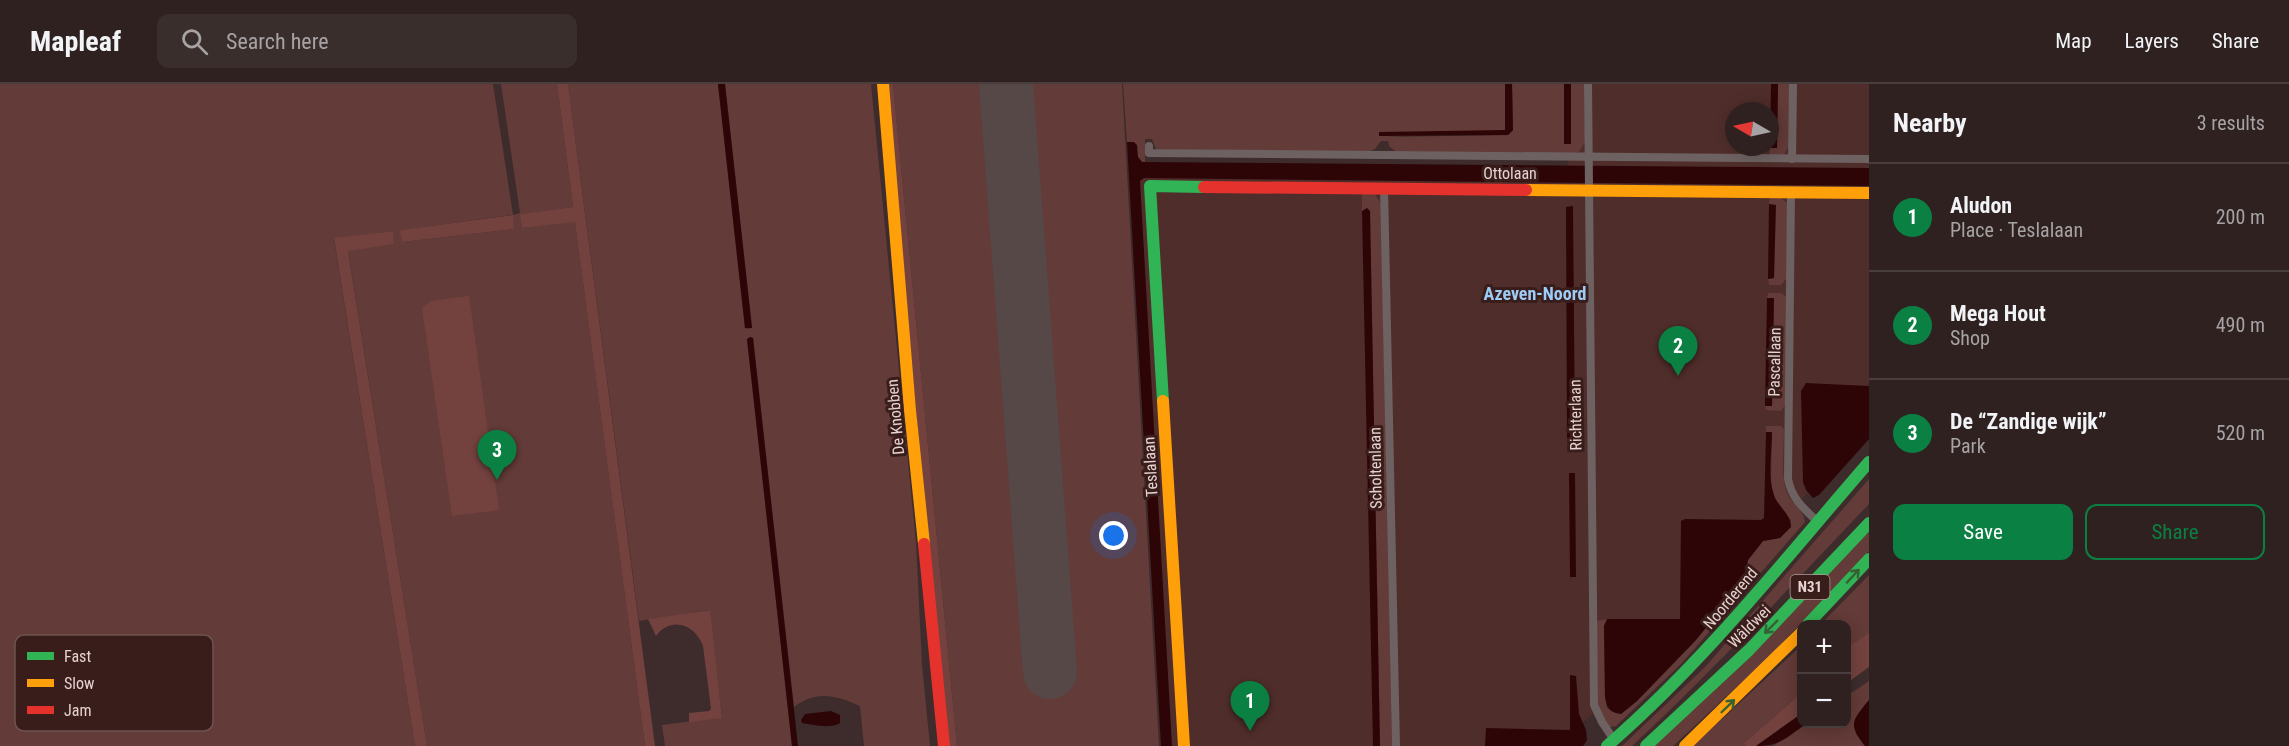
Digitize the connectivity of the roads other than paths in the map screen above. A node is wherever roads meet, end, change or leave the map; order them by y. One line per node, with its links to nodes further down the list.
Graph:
1 (883, 84): 20 (main road, De Knobben)
2 (1588, 84): 7 (street, Richterlaan)
3 (1793, 84): 5 (street)
4 (1149, 146): 7 (street, Ottolaan)
5 (1792, 159): 6 (street, Ottolaan); 7 (street, Ottolaan)
6 (1869, 159)
7 (1587, 160): 10 (street, Richterlaan)
8 (1150, 186): 9 (main road, Ottolaan); 21 (main road, Teslalaan)
9 (1384, 188): 10 (main road, Ottolaan); 22 (street, Scholtenlaan)
10 (1587, 188): 11 (main road, Ottolaan); 19 (street, Richterlaan)
11 (1791, 193): 12 (main road, Ottolaan); 14 (street, Pascallaan)
12 (1869, 193)
13 (1869, 462): 14 (main road, Noorderend)
14 (1817, 521): 19 (main road, Noorderend)
15 (1869, 523): 23 (main road, Wâldwei / N31, one-way to 23)
16 (1869, 559): 17 (main road, N31, one-way to 16)
17 (1812, 620)
18 (1797, 637): 24 (main road, one-way to 18)
19 (1611, 743)
20 (944, 746)
21 (1184, 746)
22 (1396, 746)
23 (1646, 746)
24 (1685, 746)

